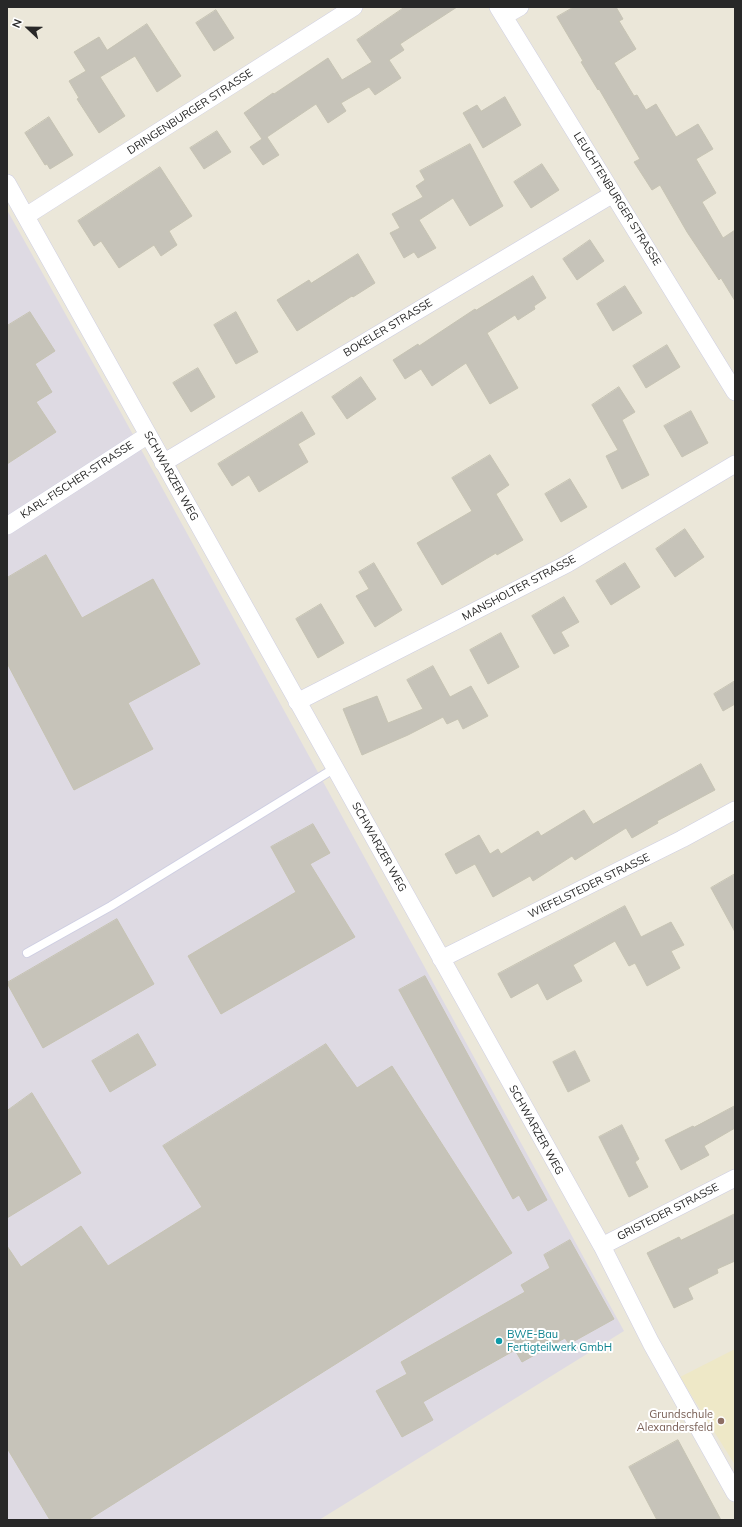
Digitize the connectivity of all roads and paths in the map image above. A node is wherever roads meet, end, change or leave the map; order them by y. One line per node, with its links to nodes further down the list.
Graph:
1 (354, 7): 6 (street, DRINGENBURGER STRASSE)
2 (520, 7): 3 (street)
3 (501, 12): 5 (street, LEUCHTENBURGER STRASSE)
4 (7, 184): 6 (street, SCHWARZER WEG)
5 (613, 194): 7 (street, LEUCHTENBURGER STRASSE); 9 (street, BOKELER STRASSE)
6 (26, 216): 8 (street, SCHWARZER WEG)
7 (735, 392)
8 (148, 435): 9 (street, SCHWARZER WEG); 11 (street, KARL-FISCHER-STRASSE)
9 (163, 462): 12 (street, SCHWARZER WEG)
10 (735, 464): 12 (street, MANSHOLTER STRASSE)
11 (7, 526)
12 (298, 702): 13 (street, SCHWARZER WEG)
13 (335, 768): 15 (lane); 16 (street, SCHWARZER WEG)
14 (735, 810): 16 (street, WIEFELSTEDER STRASSE)
15 (27, 953)
16 (441, 959): 18 (street, SCHWARZER WEG)
17 (735, 1178): 18 (street, GRISTEDER STRASSE)
18 (602, 1246): 19 (street, SCHWARZER WEG)
19 (735, 1493)

